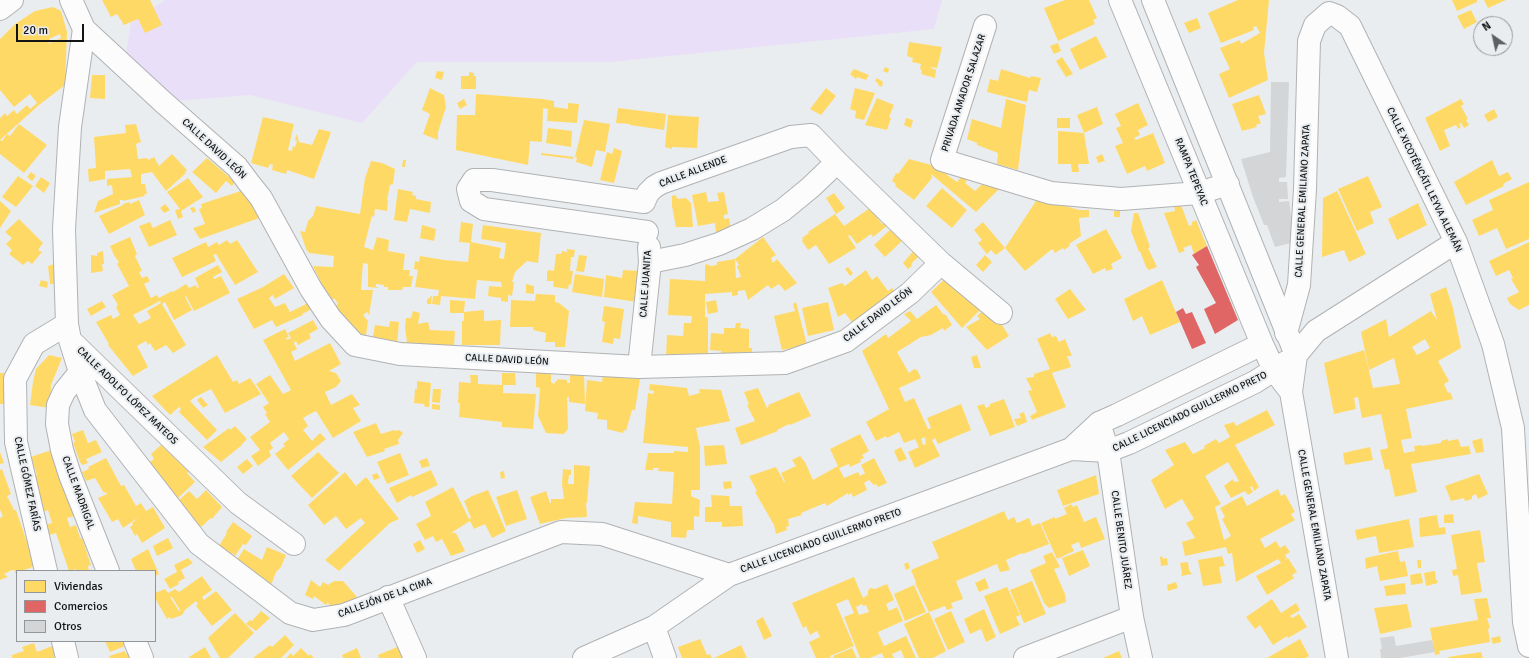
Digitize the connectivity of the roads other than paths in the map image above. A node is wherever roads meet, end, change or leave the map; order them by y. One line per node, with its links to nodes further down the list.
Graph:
1 (12, 0): 5 (street)
2 (71, 0): 8 (street)
3 (1120, 0): 11 (street, RAMPA TEPEYAC)
4 (1153, 0): 10 (street)
5 (0, 9)
6 (1329, 13): 14 (street, CALLE XICOTÉNCÁTL LEYVA ALEMÁN); 20 (street, CALLE GENERAL EMILIANO ZAPATA)
7 (985, 26): 11 (street, PRIVADA AMADOR SALAZAR)
8 (84, 29): 19 (street); 23 (street, CALLE DAVID LEÓN)
9 (836, 162): 12 (street, CALLE ALLENDE); 15 (street); 16 (street, CALLE ALLENDE)
10 (1228, 184): 11 (street); 20 (street)
11 (1199, 193): 21 (street, RAMPA TEPEYAC)
12 (644, 202): 13 (street, CALLE JUANITA); 13 (street)
13 (647, 232): 15 (street, CALLE JUANITA)
14 (1456, 242): 18 (street, CALLE LICENCIADO GUILLERMO PRETO); 28 (street, CALLE XICOTÉNCÁTL LEYVA ALEMÁN)
15 (650, 262): 23 (street, CALLE JUANITA)
16 (941, 264): 17 (street, CALLE ALLENDE); 23 (street, CALLE DAVID LEÓN)
17 (1001, 313)
18 (1316, 331): 20 (street, CALLE LICENCIADO GUILLERMO PRETO); 22 (street, CALLE LICENCIADO GUILLERMO PRETO)
19 (69, 332): 25 (street, CALLEJÓN DE LA CIMA); 31 (street, CALLE ADOLFO LÓPEZ MATEOS); 32 (street, CALLE GÓMEZ FARÍAS)
20 (1286, 333): 21 (street, CALLE LICENCIADO GUILLERMO PRETO); 22 (street)
21 (1262, 344): 24 (street, CALLE GENERAL EMILIANO ZAPATA); 27 (street, CALLE LICENCIADO GUILLERMO PRETO)
22 (1296, 355): 24 (street, CALLE LICENCIADO GUILLERMO PRETO); 26 (street, CALLE GENERAL EMILIANO ZAPATA)
23 (639, 366)
24 (1274, 370): 26 (street, CALLE GENERAL EMILIANO ZAPATA); 30 (street, CALLE LICENCIADO GUILLERMO PRETO)
25 (80, 372): 33 (street, CALLE MADRIGAL); 35 (street, CALLEJÓN DE LA CIMA)
26 (1291, 392): 48 (street, CALLE GENERAL EMILIANO ZAPATA)
27 (1099, 423): 29 (street, CALLE LICENCIADO GUILLERMO PRETO); 30 (street, CALLE BENITO JUÁREZ)
28 (1521, 425): 40 (street, CALLE XICOTÉNCÁTL LEYVA ALEMÁN)
29 (1071, 449): 30 (street, CALLE LICENCIADO GUILLERMO PRETO); 34 (street, CALLE LICENCIADO GUILLERMO PRETO)
30 (1108, 451): 36 (street, CALLE BENITO JUÁREZ)
31 (294, 544)
32 (46, 570)
33 (108, 570)
34 (729, 575): 35 (street, CALLEJÓN DE LA CIMA); 37 (street, CALLE LICENCIADO GUILLERMO PRETO)
35 (388, 597): 43 (street)
36 (1132, 617): 46 (street); 47 (street, CALLE BENITO JUÁREZ)
37 (654, 628): 44 (street, CALLE LICENCIADO GUILLERMO PRETO); 45 (street)
38 (63, 642): 41 (street)
39 (135, 642): 42 (street)
40 (1529, 646)
41 (67, 658)
42 (142, 658)
43 (415, 658)
44 (584, 658)
45 (665, 658)
46 (1025, 658)
47 (1141, 658)
48 (1337, 658)

